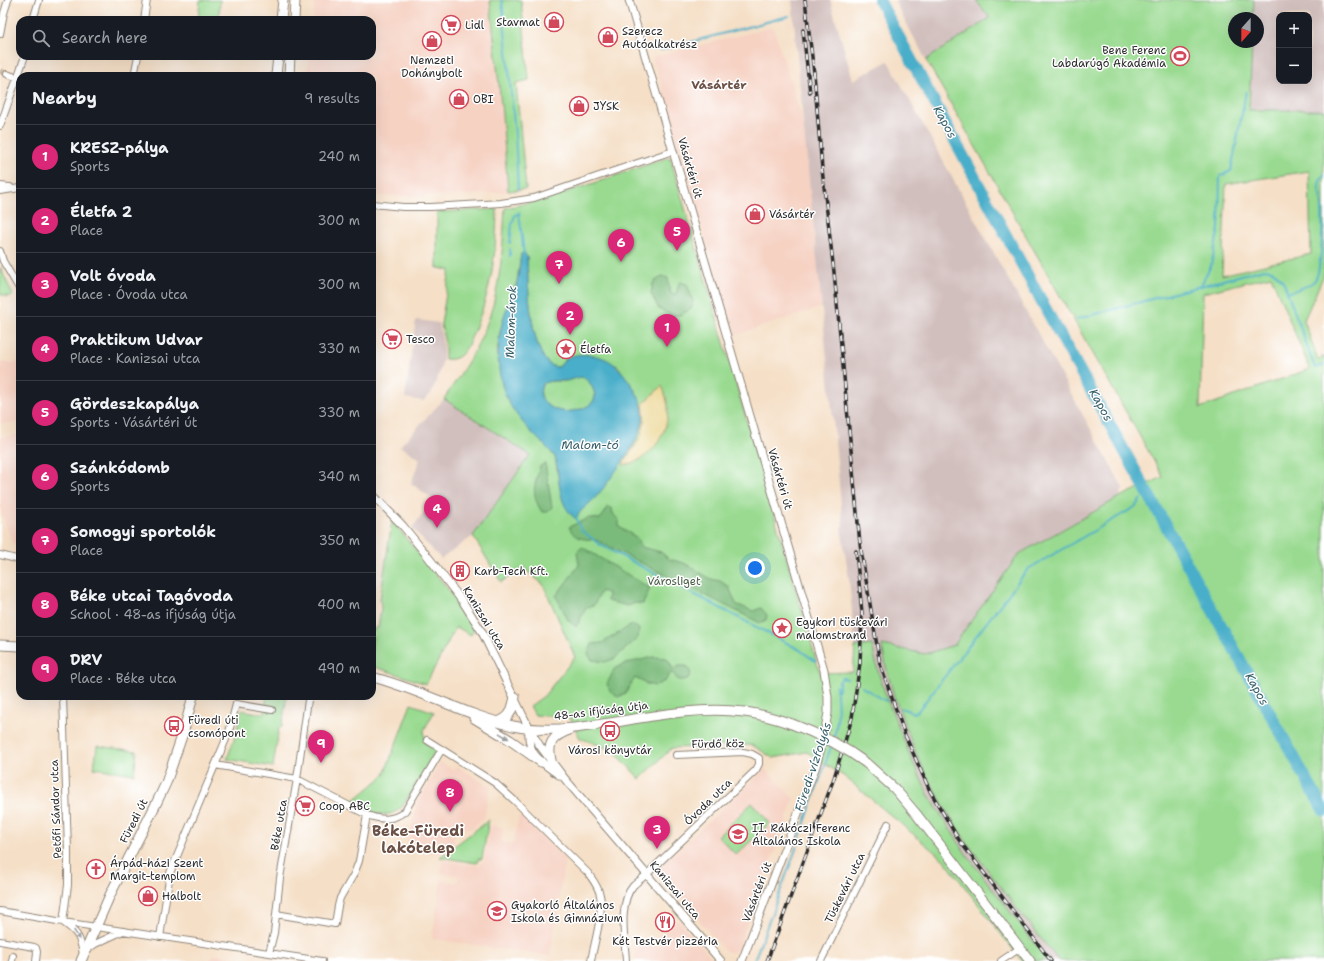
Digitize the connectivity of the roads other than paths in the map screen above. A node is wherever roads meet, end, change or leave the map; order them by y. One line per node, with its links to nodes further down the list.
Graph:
1 (8, 0): 11 (street)
2 (39, 0): 7 (street)
3 (147, 0): 8 (street)
4 (283, 0): 9 (main road)
5 (295, 0): 10 (main road)
6 (629, 0): 24 (street, Vásártéri út)
7 (34, 16)
8 (145, 16)
9 (282, 16)
10 (294, 16)
11 (0, 34)
12 (24, 60): 16 (street)
13 (137, 60): 17 (street)
14 (278, 60): 18 (main road)
15 (290, 60): 19 (main road)
16 (20, 72)
17 (135, 72)
18 (276, 72)
19 (289, 72)
20 (7, 74): 21 (street)
21 (16, 77)
22 (16, 83): 23 (street)
23 (0, 126)
24 (673, 151): 30 (street); 80 (street, Vásártéri út)
25 (0, 186): 26 (street)
26 (16, 188)
27 (16, 189): 28 (street)
28 (0, 191)
29 (376, 205): 30 (street)
30 (386, 206): 31 (street)
31 (376, 208)
32 (0, 251): 33 (street)
33 (16, 283)
34 (376, 498): 40 (street, Kanizsai utca)
35 (0, 555): 36 (street)
36 (16, 559)
37 (0, 645): 38 (main road)
38 (16, 646)
39 (376, 679): 46 (main road, 48-as ifjúság útja)
40 (515, 697): 49 (main road); 50 (street, Kanizsai utca)
41 (63, 700): 66 (street, Petőfi Sándor utca)
42 (187, 700): 48 (main road)
43 (192, 700): 48 (main road)
44 (196, 700): 48 (main road)
45 (308, 700): 59 (street, Béke utca)
46 (446, 703): 49 (main road, 48-as ifjúság útja); 57 (main road, one-way to 57)
47 (272, 710): 58 (street)
48 (189, 711): 67 (main road, Füredi út)
49 (497, 722): 50 (main road, 48-as ifjúság útja)
50 (530, 728): 51 (main road, 48-as ifjúság útja); 56 (street, Kanizsai utca); 57 (street, Kanizsai utca)
51 (574, 728): 56 (main road); 71 (main road, 48-as ifjúság útja, bridge)
52 (427, 740): 53 (street)
53 (442, 749): 61 (street); 77 (street)
54 (676, 755): 55 (street, Fürdő köz)
55 (759, 758): 63 (street, Óvoda utca)
56 (551, 760): 60 (street, Kanizsai utca)
57 (541, 762): 60 (street, Kanizsai utca)
58 (215, 765): 59 (street); 69 (street)
59 (297, 779): 61 (street); 65 (street, Béke utca)
60 (564, 779): 63 (street, Kanizsai utca)
61 (367, 815): 65 (street)
62 (888, 824): 81 (street, Tüskevári utca)
63 (647, 874): 78 (street); 79 (street, Kanizsai utca)
64 (0, 911): 66 (street)
65 (276, 914): 72 (street, Béke utca)
66 (63, 922): 67 (street); 73 (street, one-way to 73)
67 (95, 927): 68 (street); 73 (main road, Füredi út)
68 (122, 931): 69 (street); 73 (street)
69 (160, 936): 72 (street)
70 (0, 941): 75 (street)
71 (1020, 948): 82 (street); 83 (main road, 48-as ifjúság útja)
72 (269, 953): 74 (street)
73 (82, 957)
74 (300, 959): 76 (street)
75 (36, 961)
76 (322, 961)
77 (591, 961)
78 (626, 961)
79 (721, 961)
80 (742, 961)
81 (821, 961)
82 (1001, 961)
83 (1030, 961)

